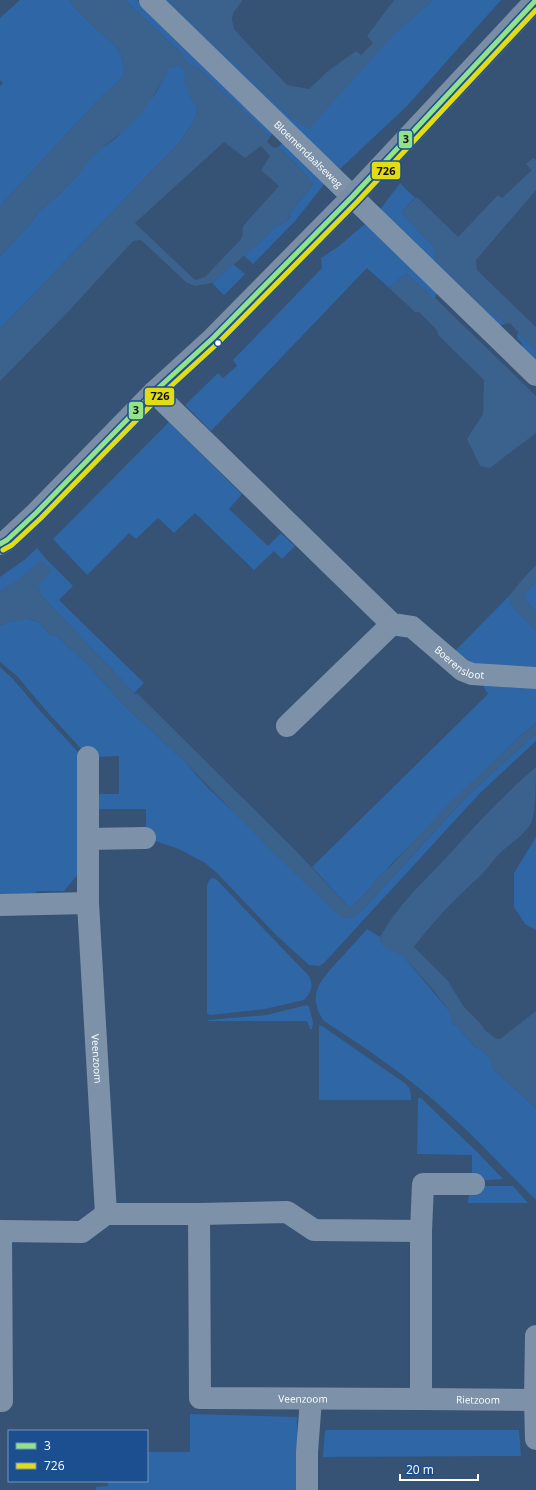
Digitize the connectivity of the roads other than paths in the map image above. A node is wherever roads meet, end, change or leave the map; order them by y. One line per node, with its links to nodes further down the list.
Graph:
1 (150, 0): 3 (street, Bloemendaalseweg)
2 (536, 0): 3 (street)
3 (352, 197): 4 (street, Bloemendaalseweg); 5 (street)
4 (536, 375)
5 (154, 392): 6 (street); 7 (street)
6 (0, 544)
7 (392, 624): 8 (street, Boerensloot); 9 (street)
8 (536, 678)
9 (287, 726)
10 (88, 757): 11 (street, Veenzoom)
11 (88, 838): 12 (street); 13 (street, Veenzoom)
12 (145, 838)
13 (88, 903): 14 (street); 16 (street, Veenzoom)
14 (0, 905)
15 (474, 1184): 19 (street)
16 (106, 1214): 17 (street); 18 (street)
17 (199, 1214): 19 (street); 21 (street, Veenzoom)
18 (0, 1231): 24 (street)
19 (422, 1231): 22 (street)
20 (536, 1336): 23 (street)
21 (311, 1399): 22 (street, Veenzoom); 26 (street)
22 (421, 1399): 23 (street, Rietzoom)
23 (535, 1400): 25 (street)
24 (0, 1401)
25 (536, 1439)
26 (307, 1490)

